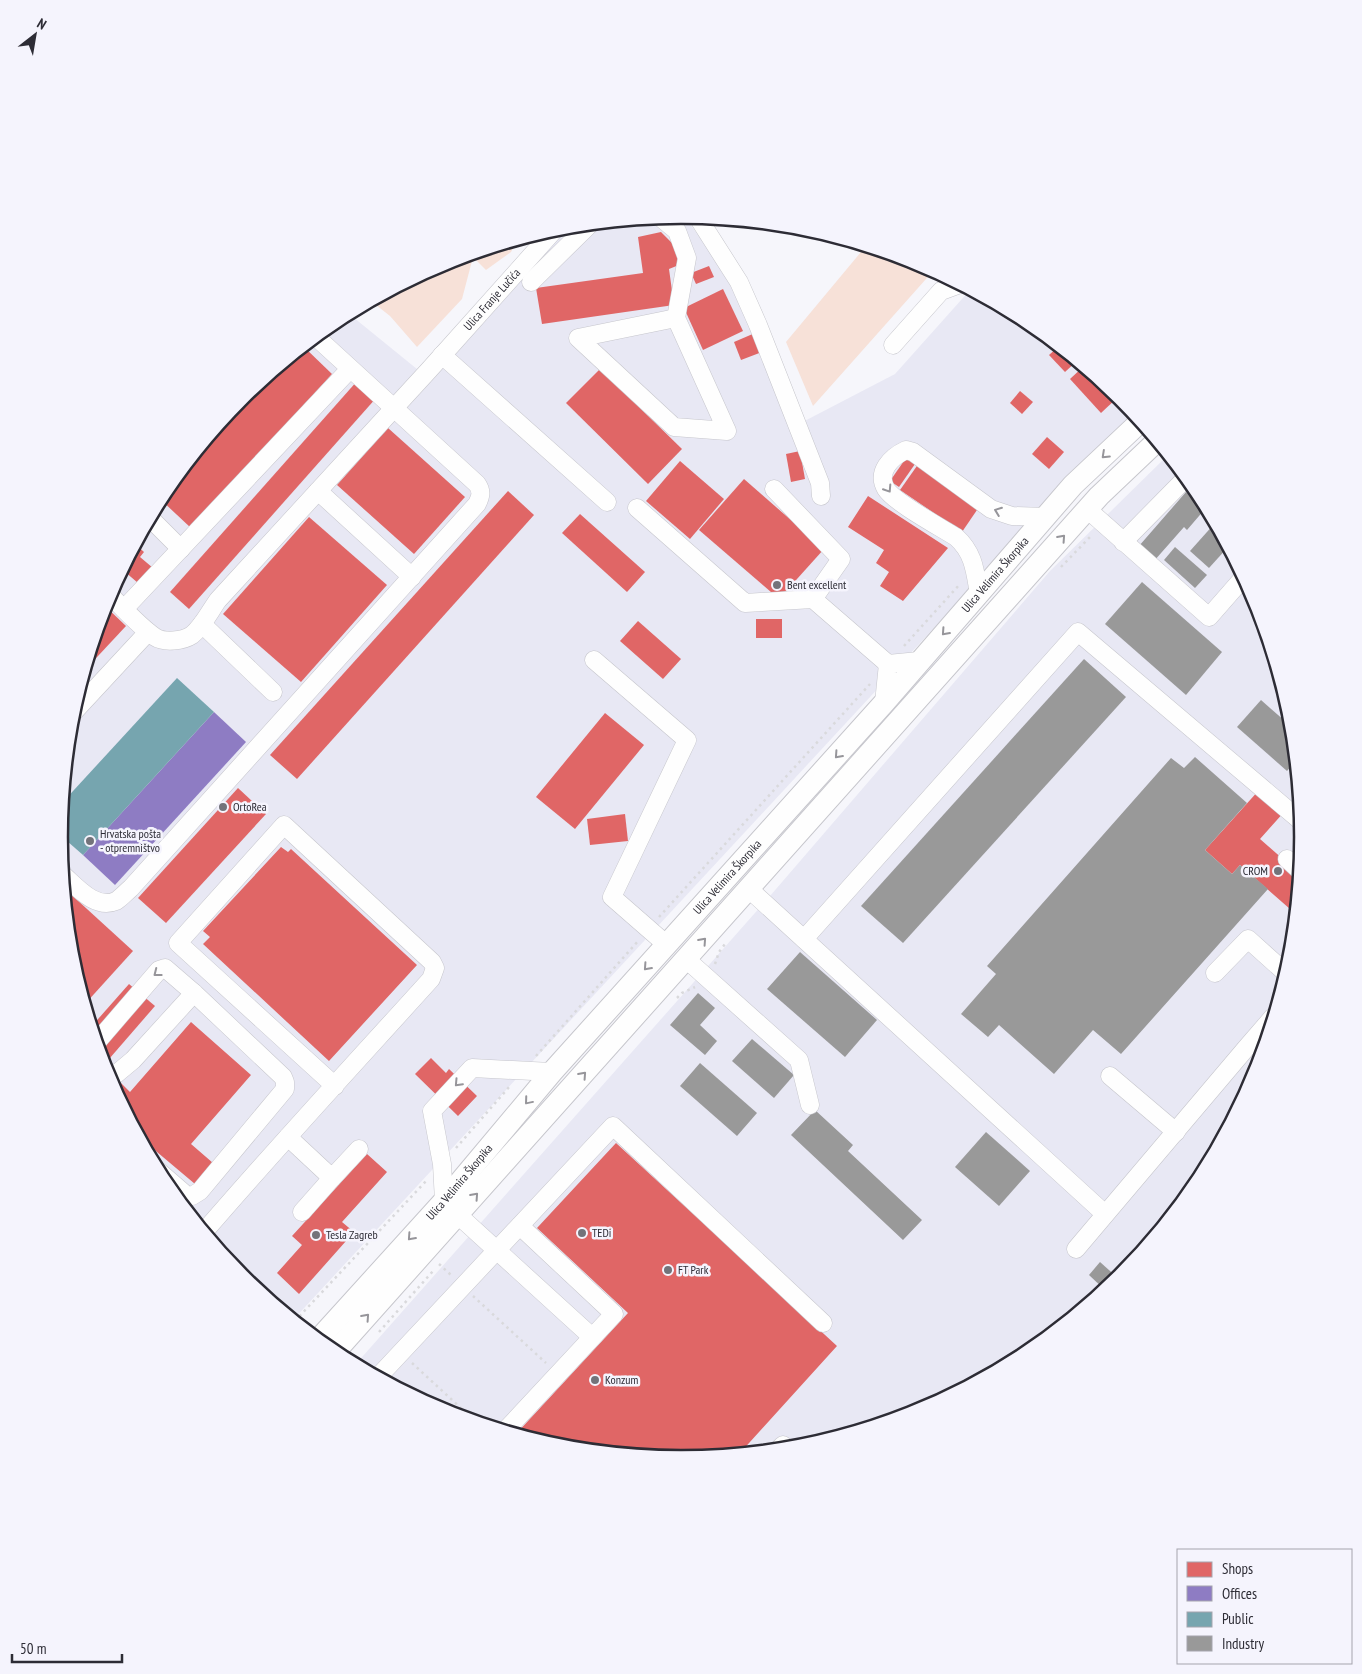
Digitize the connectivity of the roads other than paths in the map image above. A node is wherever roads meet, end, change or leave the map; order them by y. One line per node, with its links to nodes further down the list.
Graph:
1 (669, 224): 7 (street)
2 (702, 225): 18 (street)
3 (581, 232): 5 (street)
4 (547, 238): 10 (street, Ulica Franje Lučića)
5 (531, 282)
6 (952, 287): 9 (street)
7 (676, 318): 7 (street)
8 (320, 341): 11 (street)
9 (893, 345)
10 (442, 355): 12 (street, Ulica Franje Lučića); 19 (street)
11 (350, 369): 12 (street); 25 (street)
12 (393, 408): 17 (street, Ulica Franje Lučića); 26 (street)
13 (1136, 426): 22 (main road, Ulica Velimira Škorpika, one-way to 22)
14 (1153, 445): 21 (main road, Ulica Velimira Škorpika)
15 (1181, 482): 24 (street)
16 (774, 489): 29 (street)
17 (318, 491): 26 (street); 32 (street, Ulica Franje Lučića)
18 (821, 496)
19 (607, 502)
20 (637, 508): 29 (street)
21 (1087, 509): 24 (street); 44 (main road, Ulica Velimira Škorpika, one-way to 21)
22 (1046, 517): 28 (main road, Ulica Velimira Škorpika); 28 (street, one-way to 28)
23 (155, 523): 25 (street)
24 (1123, 542): 27 (street)
25 (181, 549): 31 (street)
26 (412, 577): 43 (street)
27 (1239, 583)
28 (978, 594): 35 (main road, Ulica Velimira Škorpika, one-way to 35)
29 (813, 599): 36 (street)
30 (115, 600): 31 (street)
31 (124, 609): 33 (street)
32 (202, 624): 33 (street); 37 (street)
33 (148, 632): 38 (street)
34 (594, 660): 46 (street)
35 (920, 661): 36 (street); 39 (main road, Ulica Velimira Škorpika)
36 (888, 664): 39 (street)
37 (273, 692)
38 (82, 703)
39 (884, 703): 46 (main road, Ulica Velimira Škorpika, one-way to 46)
40 (1293, 815): 45 (street)
41 (1287, 859): 42 (street)
42 (1293, 865)
43 (69, 880)
44 (749, 889): 45 (street); 47 (main road, Ulica Velimira Škorpika, one-way to 44)
45 (804, 939): 65 (street)
46 (667, 945): 53 (main road, Ulica Velimira Škorpika, one-way to 53)
47 (686, 959): 57 (street); 64 (main road, Ulica Velimira Škorpika, one-way to 47)
48 (1280, 968): 49 (street)
49 (1215, 973)
50 (194, 993): 52 (street, one-way to 52); 54 (street); 62 (street)
51 (1264, 1027): 58 (street)
52 (101, 1037)
53 (552, 1072): 64 (main road, Ulica Velimira Škorpika, one-way to 64); 64 (street, one-way to 64)
54 (115, 1075)
55 (1110, 1076): 58 (street)
56 (335, 1086): 56 (street); 59 (street)
57 (810, 1105)
58 (1176, 1132): 65 (street)
59 (288, 1137): 61 (street); 67 (street)
60 (359, 1149): 61 (street)
61 (332, 1178): 63 (street)
62 (180, 1191)
63 (302, 1212)
64 (451, 1213): 69 (street); 71 (main road, Ulica Velimira Škorpika, one-way to 71); 73 (main road, Ulica Velimira Škorpika, one-way to 64)
65 (1105, 1214): 68 (street)
66 (520, 1226): 69 (street); 70 (street); 72 (street)
67 (208, 1227)
68 (1076, 1249)
69 (493, 1254): 72 (street); 74 (street)
70 (823, 1323)
71 (322, 1334)
72 (589, 1341): 75 (street)
73 (339, 1347)
74 (382, 1372)
75 (510, 1426)

